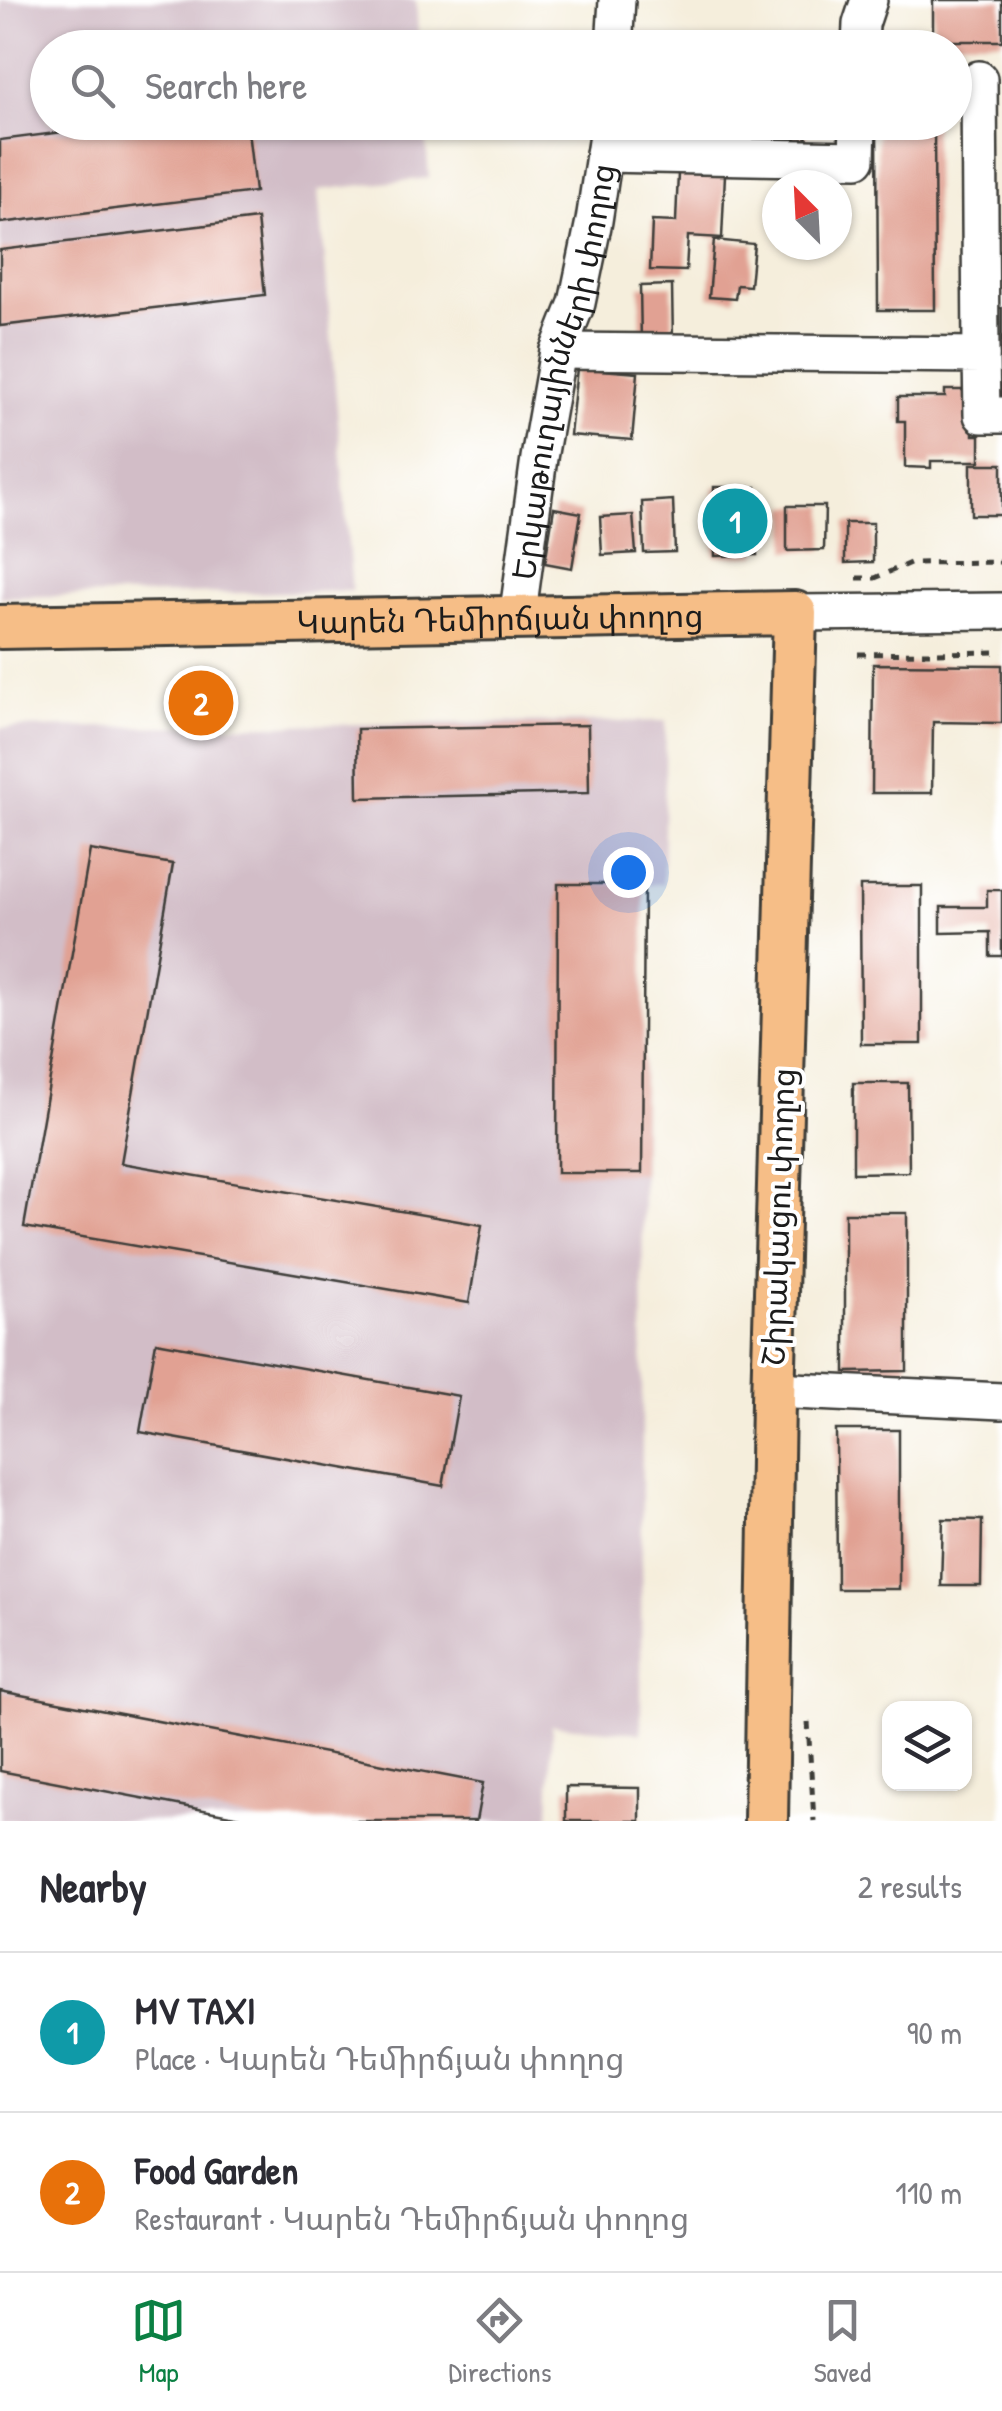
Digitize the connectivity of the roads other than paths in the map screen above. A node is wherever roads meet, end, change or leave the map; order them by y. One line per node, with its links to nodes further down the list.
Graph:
1 (618, 0): 3 (street)
2 (869, 0): 4 (street)
3 (616, 30)
4 (860, 30)
5 (980, 79): 10 (street)
6 (606, 140): 9 (street, Երկաթուղայինների փողոց)
7 (629, 140): 8 (street)
8 (858, 140)
9 (558, 351): 10 (street); 14 (street, Երկաթուղայինների փողոց)
10 (981, 354): 11 (street)
11 (1002, 415)
12 (1002, 611): 13 (street, Կարեն Դեմիրճյան փողոց)
13 (795, 613): 14 (main road, Կարեն Դեմիրճյան փողոց); 16 (main road, Շիրակացու փողոց)
14 (517, 619): 15 (main road, Կարեն Դեմիրճյան փողոց)
15 (0, 627)
16 (773, 1390): 17 (street); 18 (main road, Շիրակացու փողոց)
17 (1002, 1401)
18 (766, 1821)

